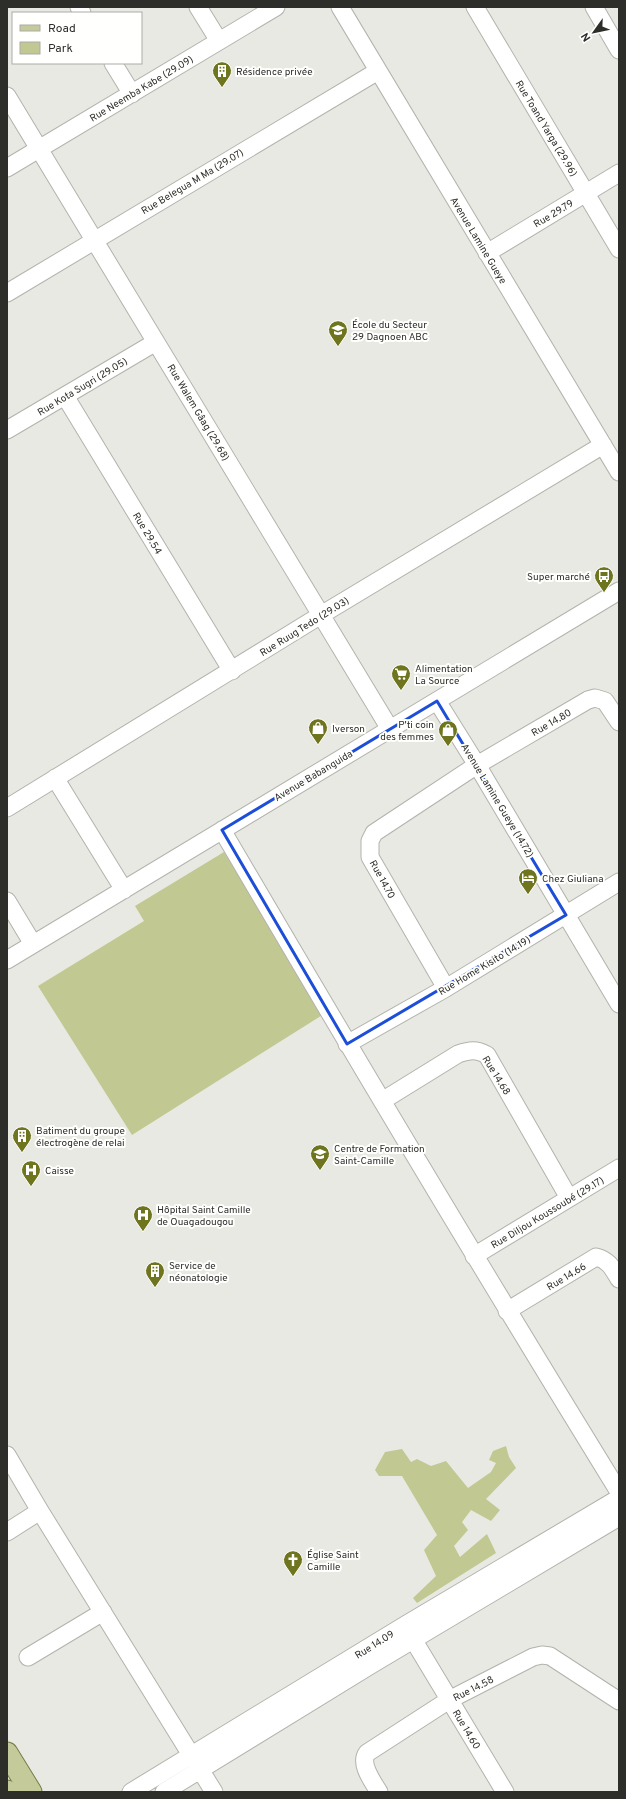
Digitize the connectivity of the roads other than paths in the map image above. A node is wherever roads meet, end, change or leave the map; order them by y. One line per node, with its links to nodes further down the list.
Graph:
1 (198, 7): 6 (street)
2 (276, 7): 6 (street, Rue Neemba Kabe (29.09))
3 (340, 7): 9 (street, Avenue Lamine Gueye)
4 (475, 7): 15 (street, Rue Toand Yarga (29.96))
5 (594, 7): 7 (street)
6 (219, 41): 10 (street, Rue Neemba Kabe (29.09))
7 (619, 50)
8 (114, 64): 10 (street)
9 (378, 71): 16 (street, Rue Belegua M Ma (29.07)); 18 (street, Avenue Lamine Gueye)
10 (132, 94): 12 (street, Rue Neemba Kabe (29.09))
11 (7, 96): 12 (street, Rue Walem Gâag (29.68))
12 (40, 149): 13 (street, Rue Neemba Kabe (29.09)); 16 (street, Rue Walem Gâag (29.68))
13 (7, 168)
14 (619, 173): 15 (street, Rue 29.79)
15 (586, 194): 17 (street, Rue Toand Yarga (29.96)); 18 (street, Rue 29.79)
16 (95, 240): 19 (street, Rue Belegua M Ma (29.07)); 20 (street, Rue Walem Gâag (29.68))
17 (619, 249)
18 (487, 253): 23 (street, Avenue Lamine Gueye)
19 (7, 292)
20 (156, 342): 21 (street, Rue Kota Sugri (29.05)); 26 (street, Rue Walem Gâag (29.68))
21 (65, 396): 22 (street, Rue Kota Sugri (29.05)); 27 (street, Rue 29.54)
22 (7, 430)
23 (603, 445): 24 (street, Avenue Lamine Gueye); 26 (street, Rue Ruug Tedo (29.03))
24 (619, 472)
25 (619, 591): 28 (street, Avenue Babanguida)
26 (321, 614): 27 (street, Rue Ruug Tedo (29.03)); 30 (street, Rue Walem Gâag (29.68))
27 (232, 671): 32 (street, Rue Ruug Tedo (29.03))
28 (437, 700): 30 (street, Avenue Babanguida); 31 (street, Avenue Lamine Gueye (14.72))
29 (619, 722): 31 (street, Rue 14.80)
30 (390, 729): 34 (street, Avenue Babanguida)
31 (477, 765): 38 (street, Avenue Lamine Gueye (14.72)); 41 (street, Rue 14.70)
32 (55, 778): 33 (street, Rue Ruug Tedo (29.03)); 36 (street)
33 (7, 808)
34 (222, 830): 36 (street, Avenue Babanguida); 43 (street)
35 (619, 882): 38 (street, Rue Home Kisito (14.19))
36 (124, 890): 39 (street, Avenue Babanguida)
37 (7, 902): 39 (street)
38 (566, 915): 41 (street, Rue Home Kisito (14.19)); 42 (street, Avenue Lamine Gueye (14.72))
39 (33, 944): 40 (street, Avenue Babanguida)
40 (7, 960)
41 (446, 988): 43 (street, Rue Home Kisito (14.19))
42 (619, 1004)
43 (347, 1044): 44 (street)
44 (382, 1101): 46 (street, Rue 14.68); 47 (street)
45 (619, 1168): 46 (street, Rue Diljou Koussoubé (29.17))
46 (569, 1198): 47 (street, Rue Diljou Koussoubé (29.17))
47 (474, 1256): 49 (street)
48 (619, 1279): 49 (street, Rue 14.66)
49 (507, 1312): 51 (street)
50 (7, 1455): 53 (street)
51 (619, 1492)
52 (619, 1498): 57 (street, Rue 14.09)
53 (40, 1512): 55 (street); 56 (street)
54 (619, 1517): 58 (street, Rue 14.09)
55 (7, 1532)
56 (103, 1612): 59 (street); 63 (street)
57 (405, 1625): 58 (street, Rue 14.60); 63 (street, Rue 14.09)
58 (414, 1640): 60 (street, Rue 14.60); 63 (street, Rue 14.09)
59 (28, 1657)
60 (449, 1700): 61 (street, Rue 14.58); 68 (street, Rue 14.58); 69 (street, Rue 14.60)
61 (619, 1701)
62 (7, 1753): 64 (main road)
63 (196, 1763): 65 (street, Rue 14.09); 66 (street, Rue 14.09); 67 (street)
64 (31, 1792)
65 (131, 1792)
66 (164, 1792)
67 (214, 1792)
68 (379, 1792)
69 (505, 1792)

